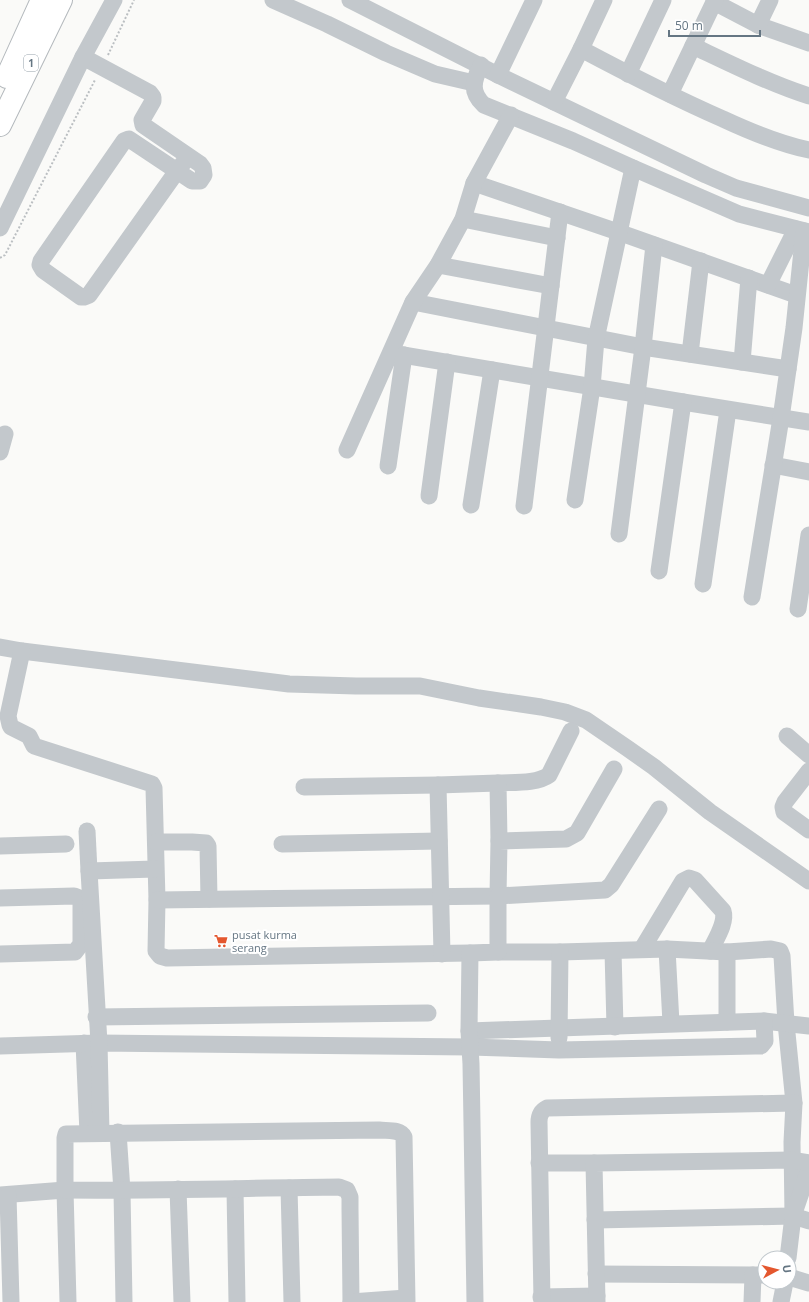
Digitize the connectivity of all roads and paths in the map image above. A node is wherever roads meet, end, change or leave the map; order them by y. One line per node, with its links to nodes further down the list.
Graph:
1 (42, 0): 22 (highway, 1)
2 (61, 0): 27 (highway, 1)
3 (114, 0): 16 (street)
4 (134, 0): 18 (path)
5 (273, 0): 21 (street)
6 (350, 0): 17 (street)
7 (534, 0): 20 (street)
8 (604, 0): 15 (street)
9 (663, 0): 19 (street)
10 (770, 0): 12 (street)
11 (715, 1): 12 (street); 14 (street)
12 (758, 25): 13 (street)
13 (809, 43)
14 (694, 46): 23 (street); 24 (street)
15 (581, 50): 19 (street); 25 (street)
16 (83, 58): 18 (street); 36 (street)
17 (481, 65): 20 (street); 21 (street)
18 (111, 72): 29 (street); 41 (path)
19 (628, 74): 23 (street)
20 (498, 75): 25 (street)
21 (475, 90): 26 (street)
22 (0, 93)
23 (670, 94): 28 (street)
24 (809, 96)
25 (554, 102): 33 (street)
26 (510, 115): 30 (street); 32 (street)
27 (0, 125)
28 (809, 150)
29 (188, 157): 31 (street); 31 (street)
30 (632, 168): 37 (street); 38 (street)
31 (177, 171): 31 (street)
32 (474, 183): 34 (street); 35 (street)
33 (809, 208)
34 (560, 212): 38 (street); 39 (street)
35 (462, 219): 39 (street); 43 (street)
36 (0, 228)
37 (803, 231): 45 (street); 47 (street)
38 (618, 232): 40 (street); 50 (street)
39 (557, 238): 46 (street)
40 (654, 244): 42 (street); 51 (street)
41 (0, 258)
42 (701, 261): 44 (street); 53 (street)
43 (438, 265): 46 (street); 48 (street)
44 (749, 278): 45 (street); 55 (street)
45 (768, 285): 47 (street)
46 (551, 286): 73 (street)
47 (801, 287): 49 (street)
48 (413, 302): 50 (street); 52 (street)
49 (801, 329): 56 (street)
50 (596, 339): 51 (street); 58 (street)
51 (643, 348): 53 (street); 59 (street)
52 (397, 354): 54 (street); 65 (street); 68 (street)
53 (690, 354): 55 (street)
54 (446, 362): 57 (street); 70 (street)
55 (742, 362): 56 (street)
56 (788, 369): 62 (street)
57 (492, 370): 58 (street); 72 (street)
58 (592, 387): 59 (street); 71 (street)
59 (637, 395): 60 (street); 74 (street)
60 (683, 402): 61 (street); 76 (street)
61 (728, 410): 62 (street); 77 (street)
62 (781, 418): 63 (street); 67 (street)
63 (809, 422)
64 (5, 434): 66 (street)
65 (347, 450)
66 (0, 452)
67 (773, 464): 69 (street); 78 (street)
68 (388, 466)
69 (809, 472)
70 (429, 496)
71 (575, 500)
72 (472, 505)
73 (524, 506)
74 (619, 534)
75 (809, 535): 79 (street)
76 (659, 571)
77 (703, 584)
78 (752, 597)
79 (798, 609)
80 (0, 647): 81 (street)
81 (22, 651): 94 (street); 101 (street)
82 (571, 731): 87 (street)
83 (787, 736): 84 (street)
84 (809, 754)
85 (614, 769): 95 (street)
86 (809, 771): 91 (street)
87 (498, 783): 88 (street); 95 (street)
88 (438, 785): 89 (street); 93 (street)
89 (304, 786)
90 (659, 810): 102 (street)
91 (809, 830)
92 (87, 831): 99 (street)
93 (439, 841): 97 (street); 103 (street)
94 (156, 842): 100 (street); 105 (street)
95 (499, 842): 102 (street)
96 (66, 844): 98 (street)
97 (282, 844)
98 (0, 846)
99 (89, 870): 100 (street); 117 (street)
100 (156, 870): 106 (street)
101 (806, 874)
102 (498, 896): 103 (street); 110 (street)
103 (441, 897): 105 (street); 115 (street)
104 (0, 898): 114 (street)
105 (209, 899): 106 (street)
106 (157, 900): 115 (street)
107 (642, 949): 108 (street); 109 (street); 112 (street)
108 (667, 949): 112 (street); 120 (street)
109 (613, 951): 111 (street); 124 (street)
110 (498, 952): 111 (street); 113 (street)
111 (560, 952): 125 (street)
112 (718, 952): 118 (street); 121 (street)
113 (470, 953): 115 (street); 126 (street)
114 (0, 954)
115 (442, 954)
116 (428, 1013): 117 (street)
117 (96, 1017): 127 (street)
118 (727, 1022): 119 (street); 120 (street)
119 (764, 1022): 121 (street); 130 (street)
120 (671, 1023): 122 (street)
121 (786, 1023): 123 (street); 132 (street)
122 (633, 1026): 124 (street); 130 (street)
123 (809, 1026)
124 (615, 1027): 125 (street)
125 (559, 1028): 126 (street); 131 (street)
126 (469, 1030): 129 (street)
127 (91, 1043): 128 (street); 129 (street); 133 (street)
128 (0, 1046)
129 (470, 1048): 131 (street); 165 (street)
130 (635, 1048): 131 (street)
131 (559, 1050)
132 (794, 1103): 134 (street); 135 (street)
133 (102, 1133): 142 (street); 143 (street); 156 (street)
134 (792, 1160): 136 (street); 137 (street); 145 (street)
135 (539, 1163): 136 (street); 157 (street)
136 (594, 1163): 146 (street)
137 (809, 1163)
138 (809, 1169): 145 (street)
139 (289, 1188): 141 (street); 163 (street); 164 (street)
140 (178, 1189): 141 (street); 143 (street); 161 (street)
141 (235, 1189): 162 (street)
142 (65, 1190): 143 (street); 144 (street); 159 (street)
143 (122, 1191): 160 (street)
144 (4, 1195): 158 (street)
145 (793, 1216): 146 (street); 147 (street); 148 (street)
146 (595, 1220): 149 (street)
147 (809, 1221)
148 (789, 1250)
149 (596, 1274): 150 (street); 155 (street)
150 (757, 1275)
151 (797, 1279): 153 (street)
152 (757, 1283): 166 (street)
153 (809, 1283)
154 (783, 1290): 167 (street)
155 (597, 1299): 157 (street)
156 (406, 1300): 164 (street)
157 (542, 1300)
158 (11, 1302)
159 (68, 1302)
160 (124, 1302)
161 (182, 1302)
162 (237, 1302)
163 (292, 1302)
164 (351, 1302)
165 (475, 1302)
166 (752, 1302)
167 (781, 1302)

